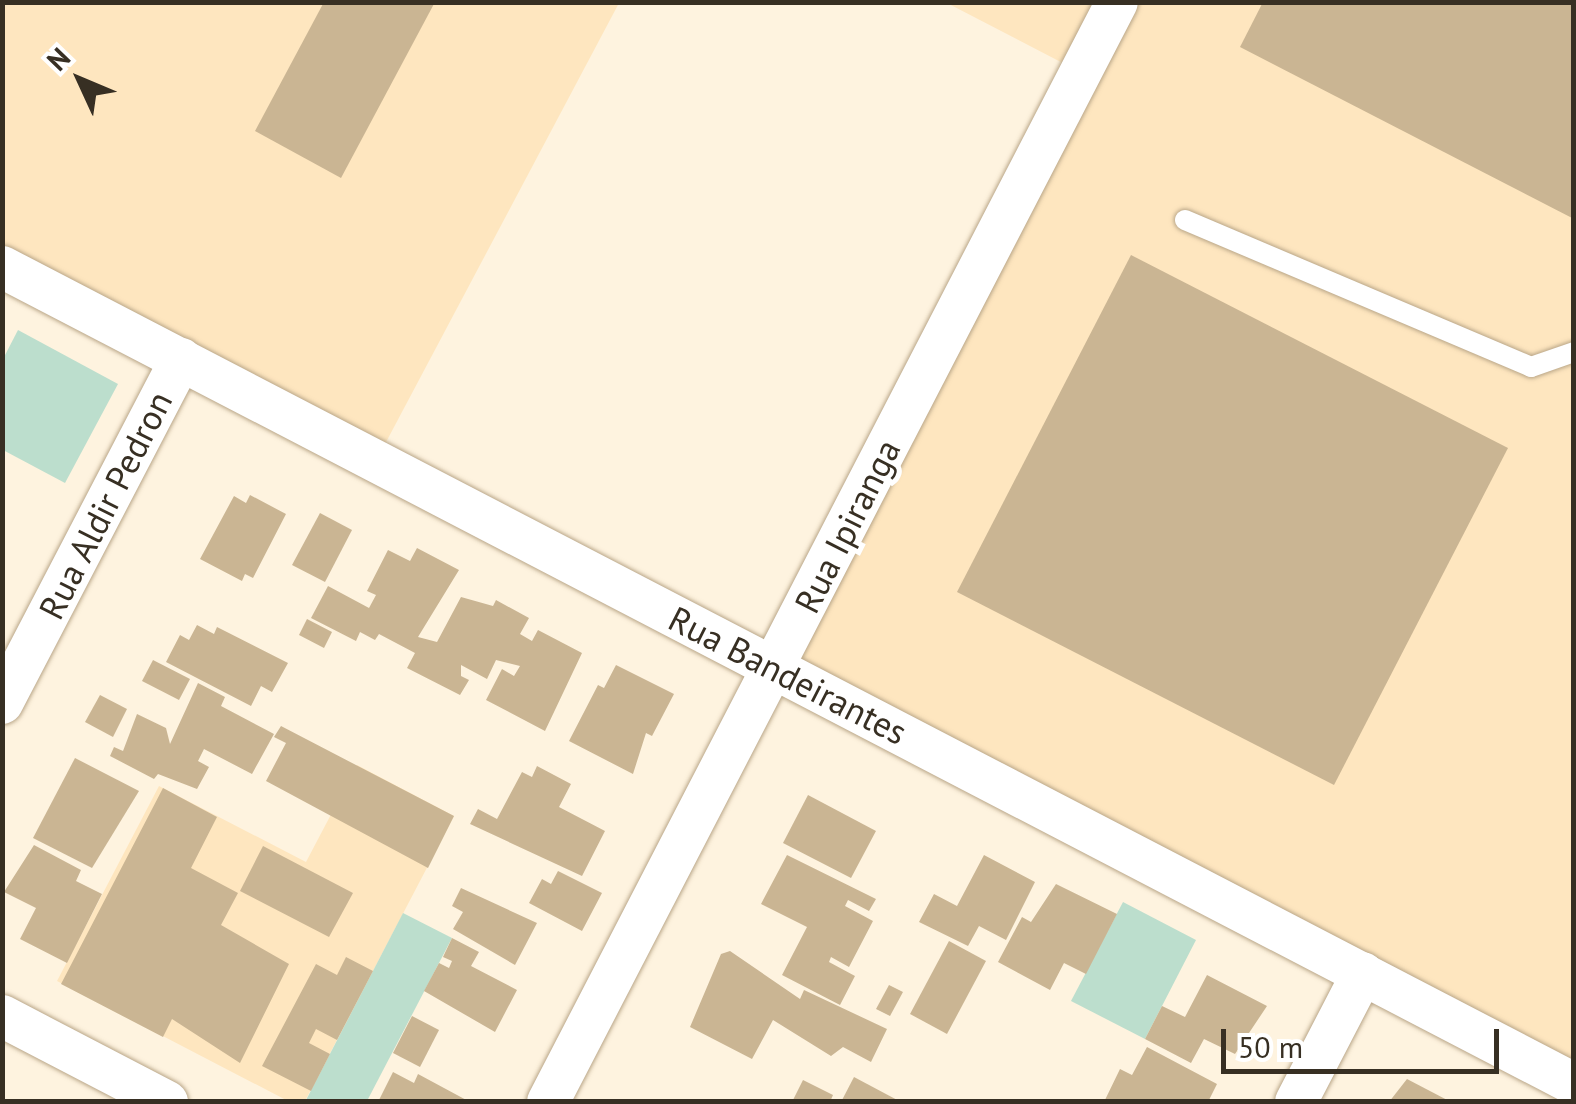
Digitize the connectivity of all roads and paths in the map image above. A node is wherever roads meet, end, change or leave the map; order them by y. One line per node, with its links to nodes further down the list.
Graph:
1 (1116, 2): 6 (street, Rua Ipiranga)
2 (1185, 220): 4 (lane)
3 (2, 267): 5 (street, Rua Bandeirantes)
4 (1574, 352)
5 (181, 360): 6 (street, Rua Bandeirantes); 7 (street, Rua Aldir Pedron)
6 (774, 667): 8 (street, Rua Bandeirantes); 12 (street, Rua Ipiranga)
7 (2, 703)
8 (1362, 973): 10 (street, Rua Bandeirantes); 13 (street)
9 (2, 1016): 11 (street)
10 (1574, 1084)
11 (167, 1102)
12 (548, 1102)
13 (1296, 1102)

